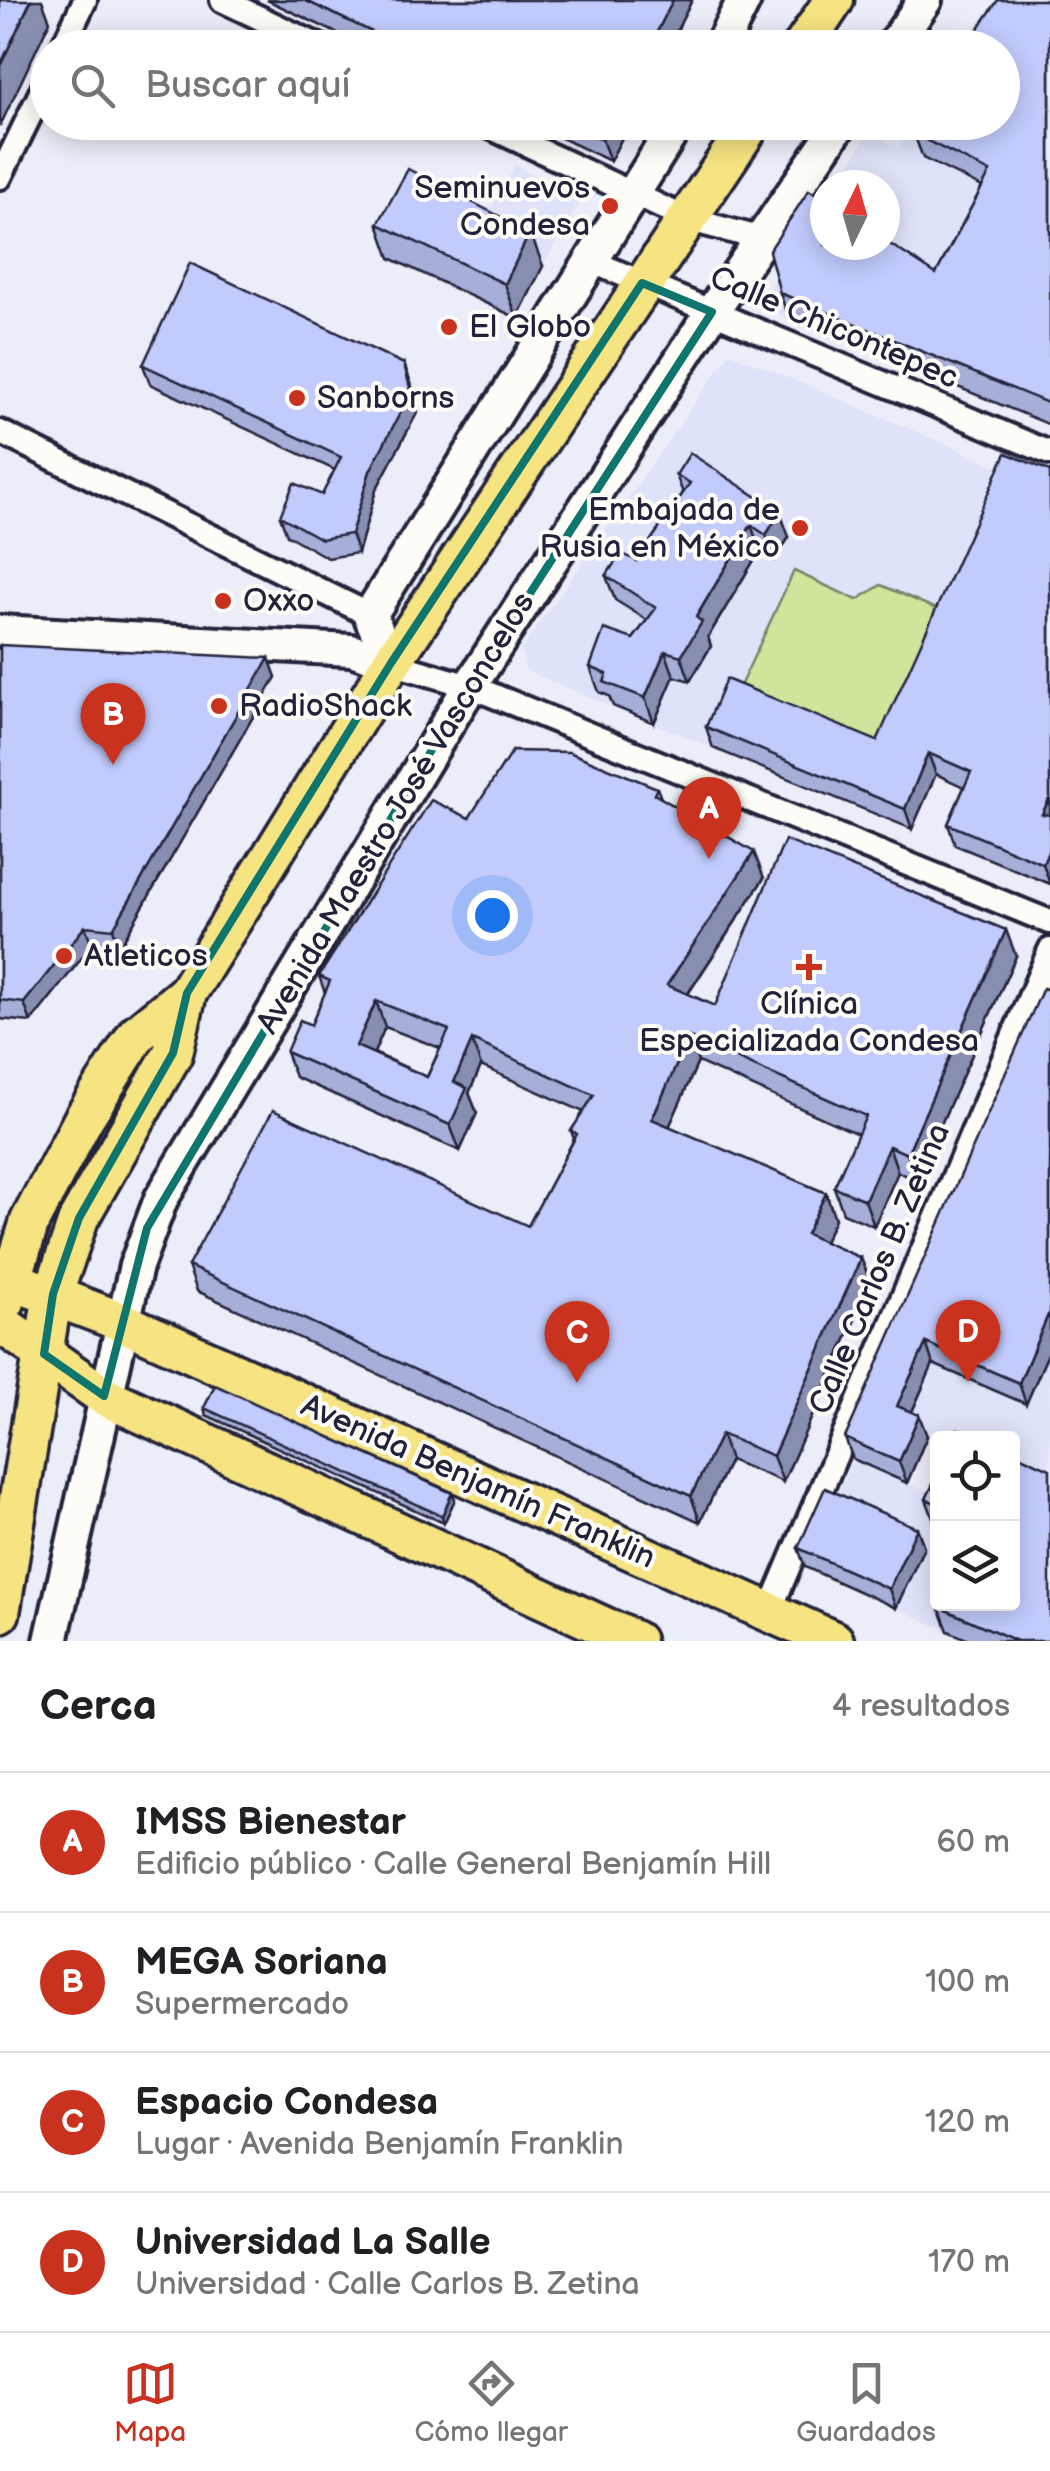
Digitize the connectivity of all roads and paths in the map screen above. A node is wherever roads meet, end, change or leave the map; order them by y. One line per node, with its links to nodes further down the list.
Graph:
1 (85, 0): 6 (street)
2 (222, 0): 7 (street)
3 (744, 0): 8 (main road)
4 (834, 0): 9 (main road)
5 (925, 0): 10 (main road)
6 (71, 30)
7 (285, 30)
8 (729, 30)
9 (814, 30)
10 (904, 30)
11 (30, 115): 16 (street)
12 (517, 140): 17 (street)
13 (668, 140): 17 (main road)
14 (740, 140): 18 (main road)
15 (829, 140): 19 (main road, Avenida Maestro José Vasconcelos)
16 (0, 177)
17 (635, 196): 18 (street); 20 (main road)
18 (687, 219): 19 (street); 21 (main road)
19 (762, 239): 22 (main road, Avenida Maestro José Vasconcelos)
20 (593, 262): 21 (street, Calle Chicontepec); 25 (main road)
21 (642, 284): 22 (street, Calle Chicontepec); 27 (main road)
22 (712, 312): 24 (street, Calle Chicontepec); 28 (main road, Avenida Maestro José Vasconcelos)
23 (0, 432): 25 (street)
24 (1050, 453)
25 (370, 615): 27 (main road)
26 (0, 631): 27 (street)
27 (391, 663): 28 (street); 31 (main road)
28 (470, 686): 29 (street); 34 (main road, Avenida Maestro José Vasconcelos)
29 (1050, 922)
30 (1050, 950): 38 (street, Calle Carlos B. Zetina)
31 (187, 993): 32 (main road); 33 (main road)
32 (5, 1277): 33 (main road, Avenida Benjamín Franklin); 35 (main road)
33 (53, 1294): 34 (main road, Avenida Benjamín Franklin); 36 (main road)
34 (122, 1322): 37 (main road, Avenida Maestro José Vasconcelos); 38 (main road, Avenida Benjamín Franklin)
35 (0, 1325): 36 (main road)
36 (44, 1354): 37 (main road); 39 (main road)
37 (104, 1396): 40 (main road, Avenida Maestro José Vasconcelos); 41 (main road)
38 (769, 1612): 42 (main road, Avenida Benjamín Franklin)
39 (0, 1613)
40 (51, 1641)
41 (634, 1641)
42 (834, 1641)

